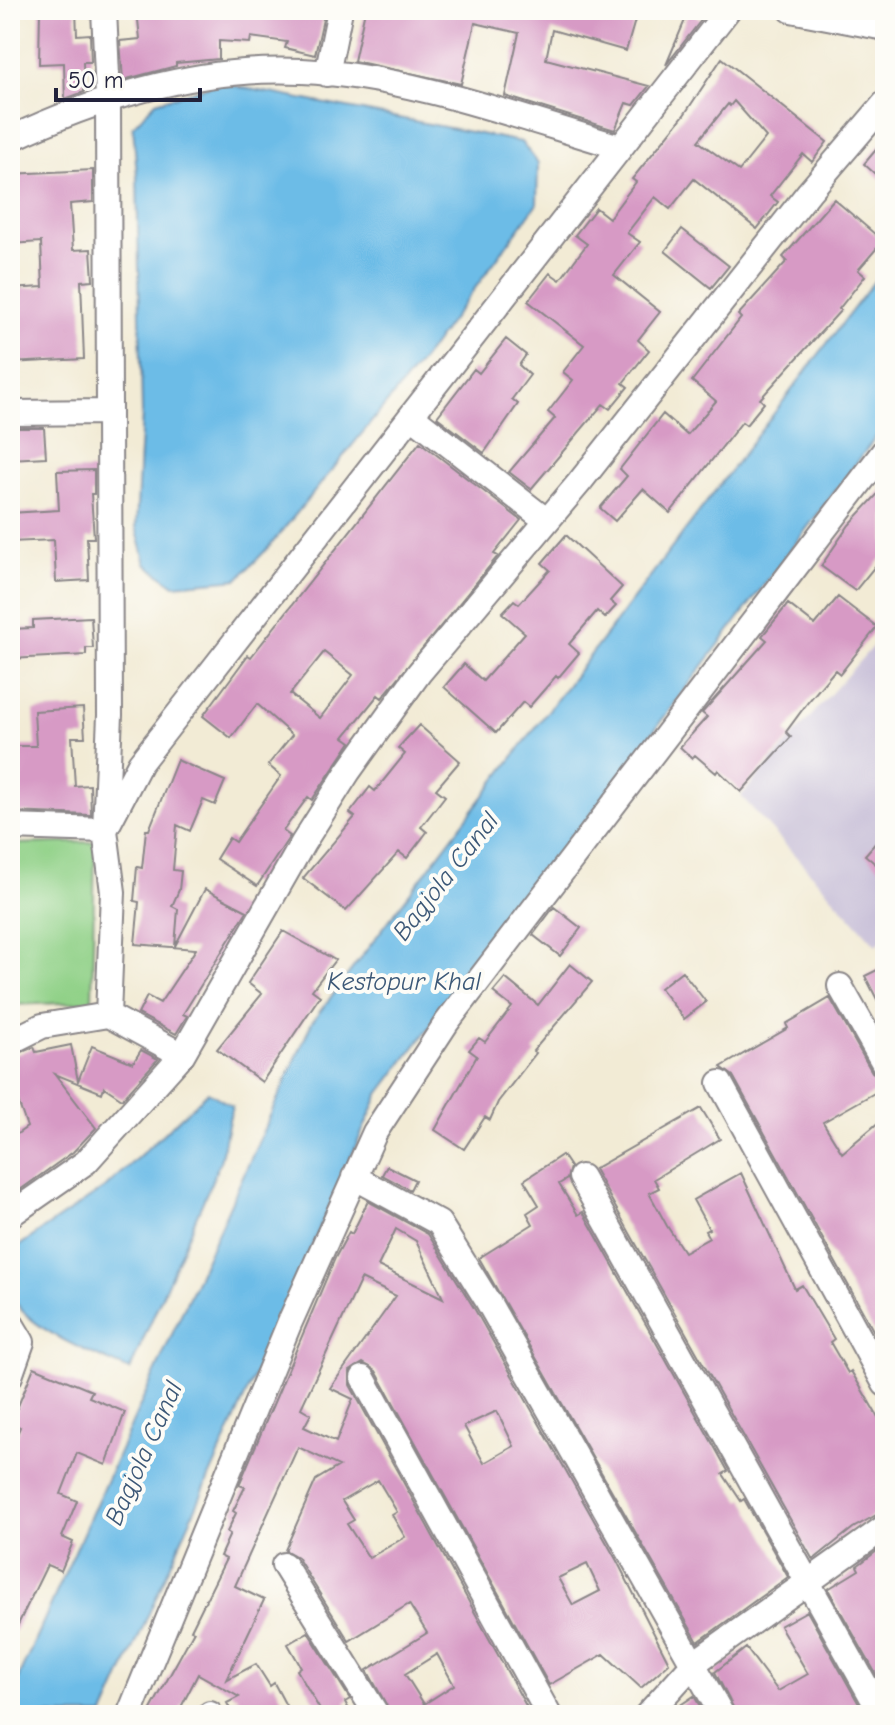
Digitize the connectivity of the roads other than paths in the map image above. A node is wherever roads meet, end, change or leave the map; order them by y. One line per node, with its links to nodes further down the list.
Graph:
1 (104, 10): 7 (street)
2 (340, 10): 6 (street)
3 (728, 10): 10 (street)
4 (791, 10): 5 (street)
5 (885, 28)
6 (327, 74): 7 (street); 10 (street)
7 (108, 97): 9 (street); 11 (street)
8 (885, 103): 15 (street)
9 (10, 139)
10 (620, 147): 13 (street)
11 (109, 412): 12 (street); 17 (street)
12 (10, 413)
13 (412, 416): 15 (street); 17 (street)
14 (885, 450): 24 (street)
15 (547, 521): 21 (street)
16 (10, 827): 17 (street)
17 (105, 830): 19 (street)
18 (840, 986): 22 (street)
19 (108, 1015): 20 (street); 21 (street)
20 (10, 1042)
21 (182, 1055): 26 (street)
22 (885, 1065)
23 (720, 1083): 30 (street)
24 (354, 1177): 34 (street); 35 (street)
25 (581, 1177): 33 (street)
26 (10, 1215)
27 (10, 1322): 28 (street)
28 (10, 1376)
29 (363, 1378): 37 (street)
30 (885, 1384)
31 (885, 1527): 33 (street)
32 (284, 1565): 36 (street)
33 (806, 1582): 34 (street); 40 (street)
34 (693, 1664): 38 (street); 39 (street)
35 (129, 1715)
36 (377, 1715)
37 (549, 1715)
38 (647, 1715)
39 (722, 1715)
40 (882, 1715)

